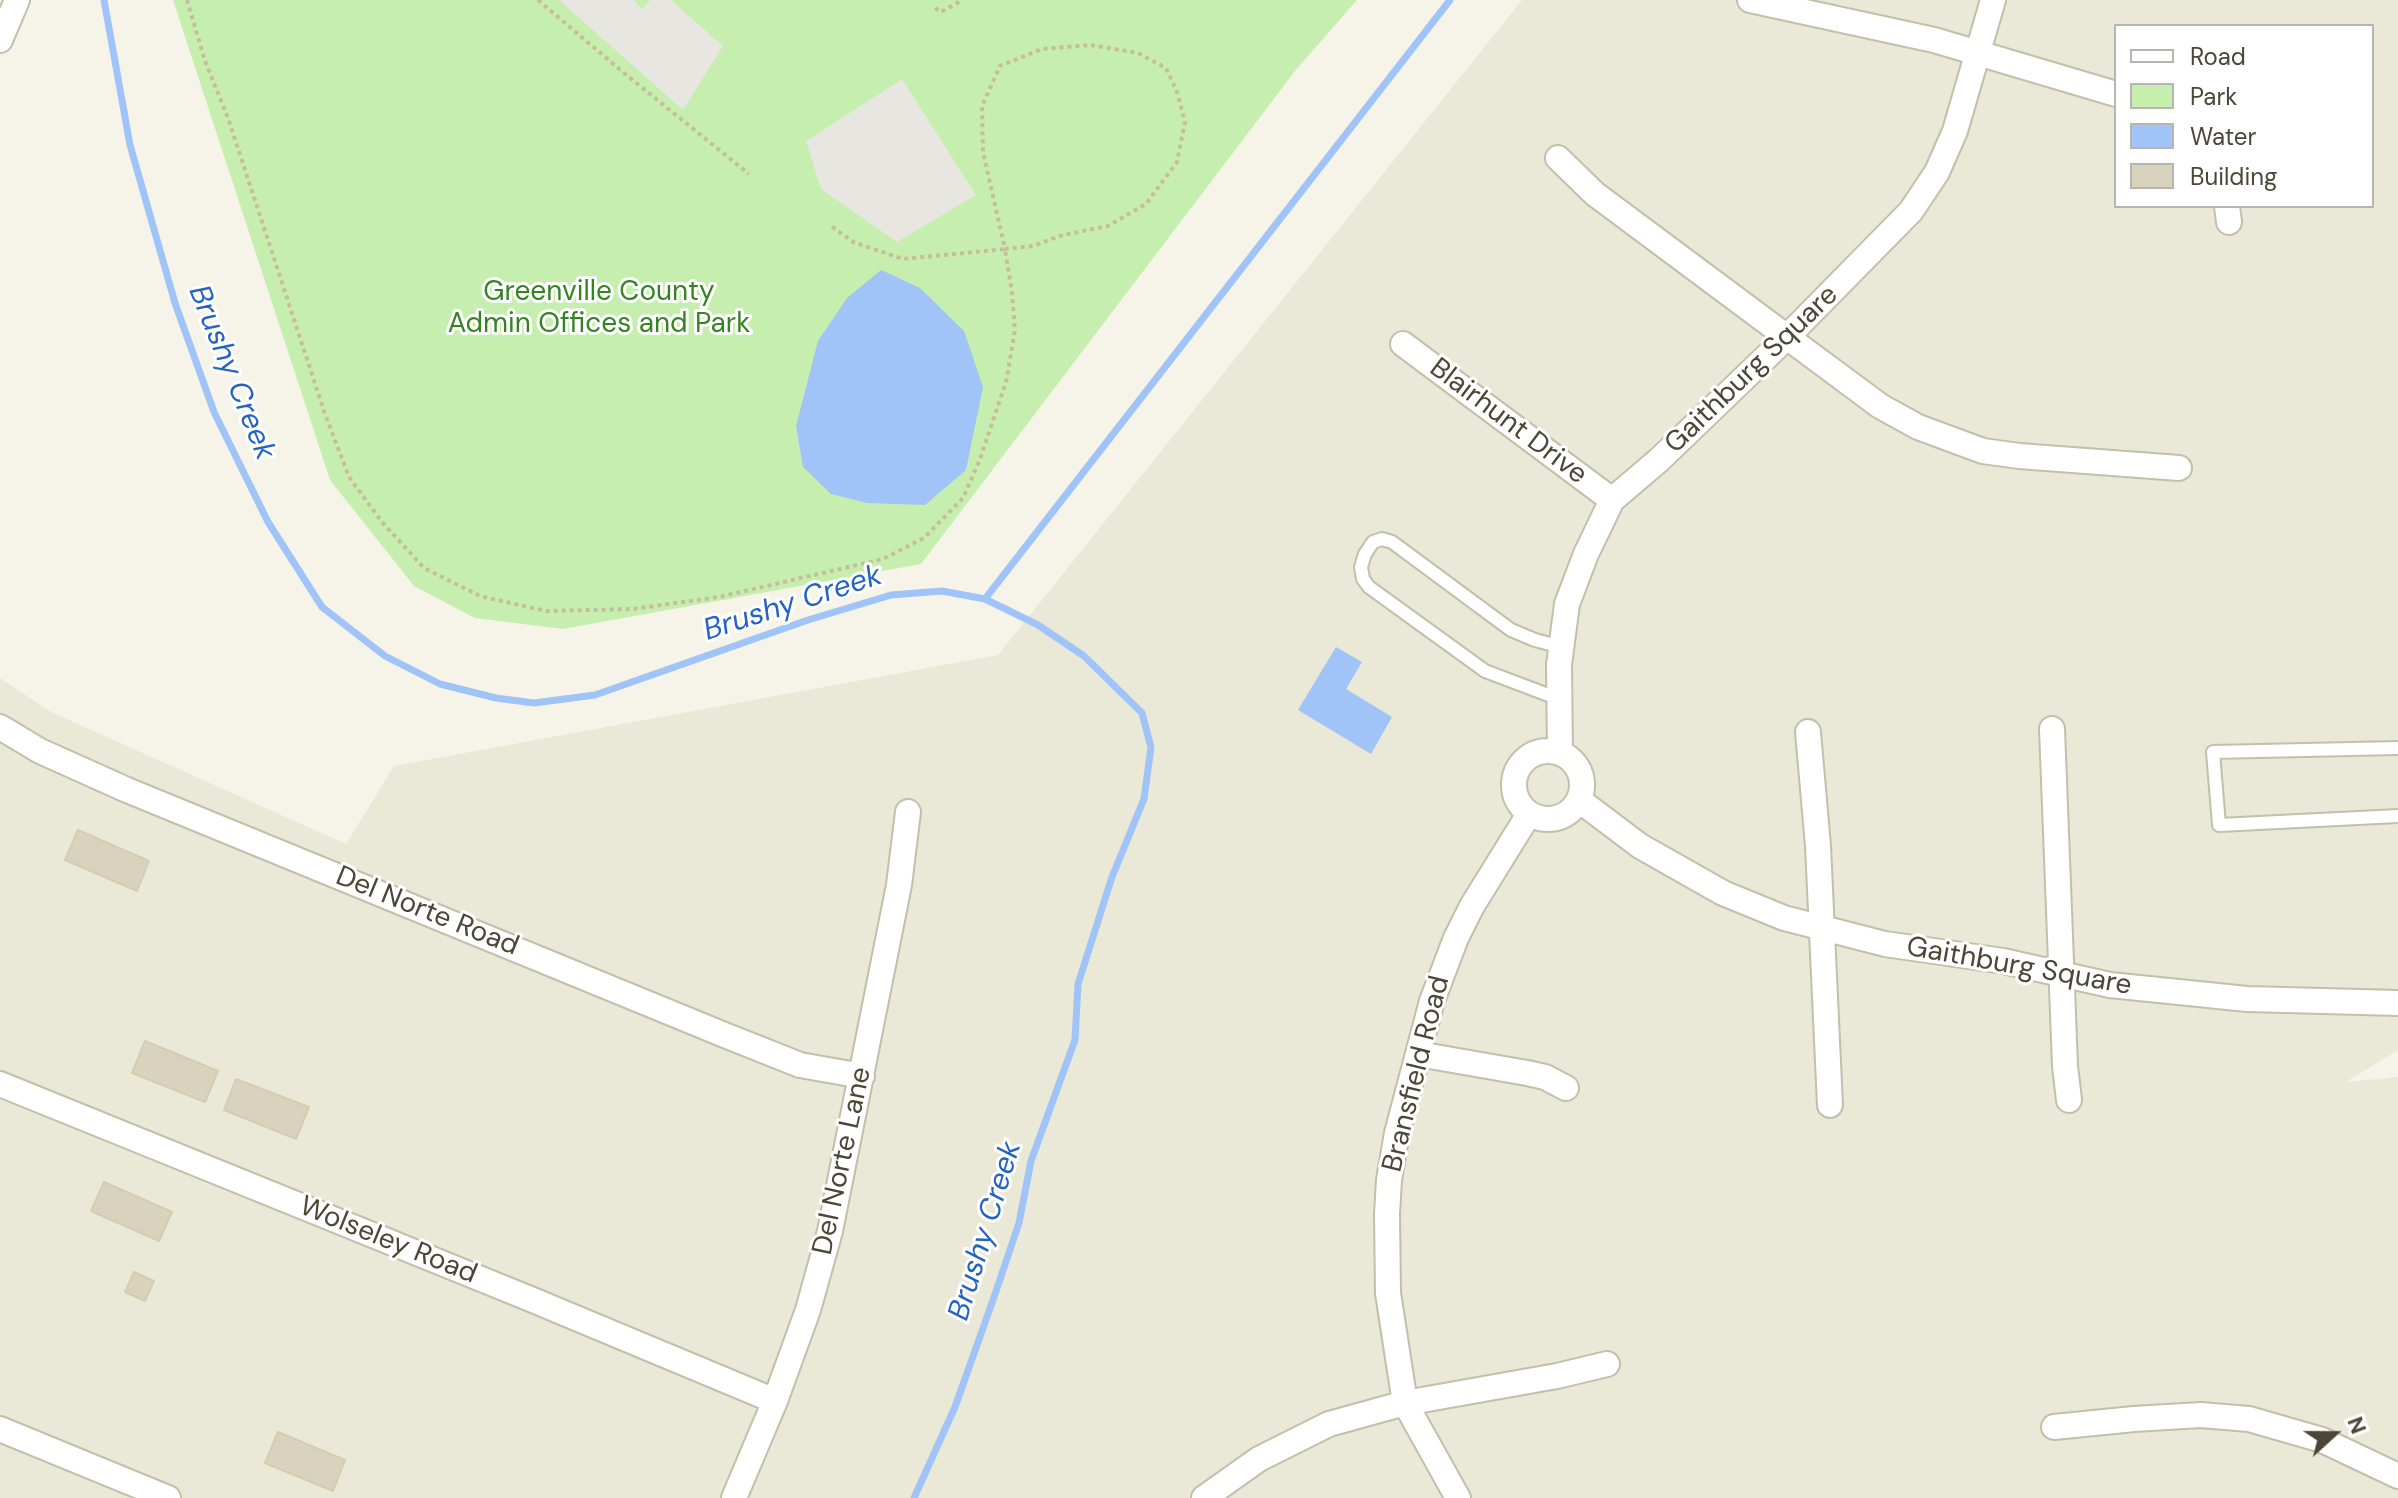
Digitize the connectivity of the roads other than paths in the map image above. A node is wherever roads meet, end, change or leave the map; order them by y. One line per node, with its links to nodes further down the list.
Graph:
1 (17, 0): 4 (street)
2 (1750, 0): 5 (street)
3 (1993, 0): 5 (street, Gaithburg Square)
4 (0, 40)
5 (1978, 54): 6 (street); 8 (street, Gaithburg Square)
6 (2114, 93)
7 (1558, 158): 8 (street)
8 (1787, 337): 10 (street); 11 (street, Gaithburg Square)
9 (1403, 344): 11 (street, Blairhunt Drive)
10 (2179, 468)
11 (1612, 500): 12 (street, Gaithburg Square)
12 (1561, 647): 13 (street, Gaithburg Square); 13 (lane)
13 (1559, 699): 18 (street, Gaithburg Square)
14 (0, 727): 27 (street, Del Norte Road)
15 (2052, 729): 24 (street)
16 (1808, 732): 23 (street)
17 (2398, 748): 22 (lane)
18 (1560, 753): 19 (street); 21 (street)
19 (1579, 800): 21 (street); 23 (street, Gaithburg Square)
20 (908, 812): 27 (street, Del Norte Lane)
21 (1529, 814): 26 (street, Bransfield Road)
22 (2398, 816)
23 (1822, 928): 24 (street, Gaithburg Square); 31 (street)
24 (2062, 975): 25 (street, Gaithburg Square); 30 (street)
25 (2398, 1003)
26 (1418, 1054): 29 (street); 34 (street, Bransfield Road)
27 (862, 1076): 33 (street, Del Norte Lane)
28 (0, 1084): 33 (street, Wolseley Road)
29 (1566, 1088)
30 (2069, 1100)
31 (1830, 1105)
32 (1607, 1364): 34 (street)
33 (775, 1401): 39 (street, Del Norte Lane)
34 (1405, 1403): 40 (street); 41 (street, Bransfield Road)
35 (2054, 1427): 37 (street)
36 (0, 1429): 38 (street)
37 (2398, 1476)
38 (168, 1498)
39 (734, 1498)
40 (1204, 1498)
41 (1458, 1498)

